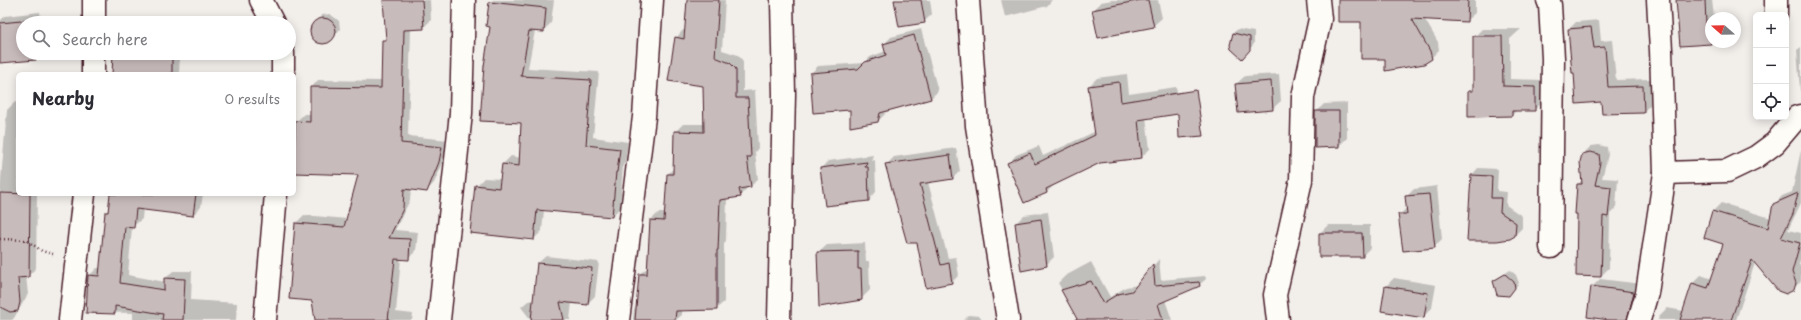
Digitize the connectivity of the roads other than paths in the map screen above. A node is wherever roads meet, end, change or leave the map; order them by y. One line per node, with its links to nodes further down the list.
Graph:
1 (94, 0): 12 (street)
2 (261, 0): 13 (street)
3 (464, 0): 27 (street)
4 (652, 0): 28 (street)
5 (782, 0): 29 (street)
6 (968, 0): 30 (street)
7 (1318, 0): 31 (street)
8 (1548, 0): 24 (street)
9 (1658, 0): 21 (street)
10 (1776, 0): 11 (street)
11 (1776, 12)
12 (94, 16)
13 (269, 16)
14 (93, 60): 16 (street)
15 (283, 60): 17 (street)
16 (93, 72)
17 (283, 72)
18 (1801, 116): 20 (street)
19 (1776, 120): 20 (street)
20 (1775, 143): 21 (street)
21 (1665, 173): 32 (street)
22 (84, 196): 25 (street)
23 (276, 196): 26 (street)
24 (1551, 247)
25 (70, 320)
26 (265, 320)
27 (439, 320)
28 (618, 320)
29 (778, 320)
30 (1008, 320)
31 (1278, 320)
32 (1639, 320)

